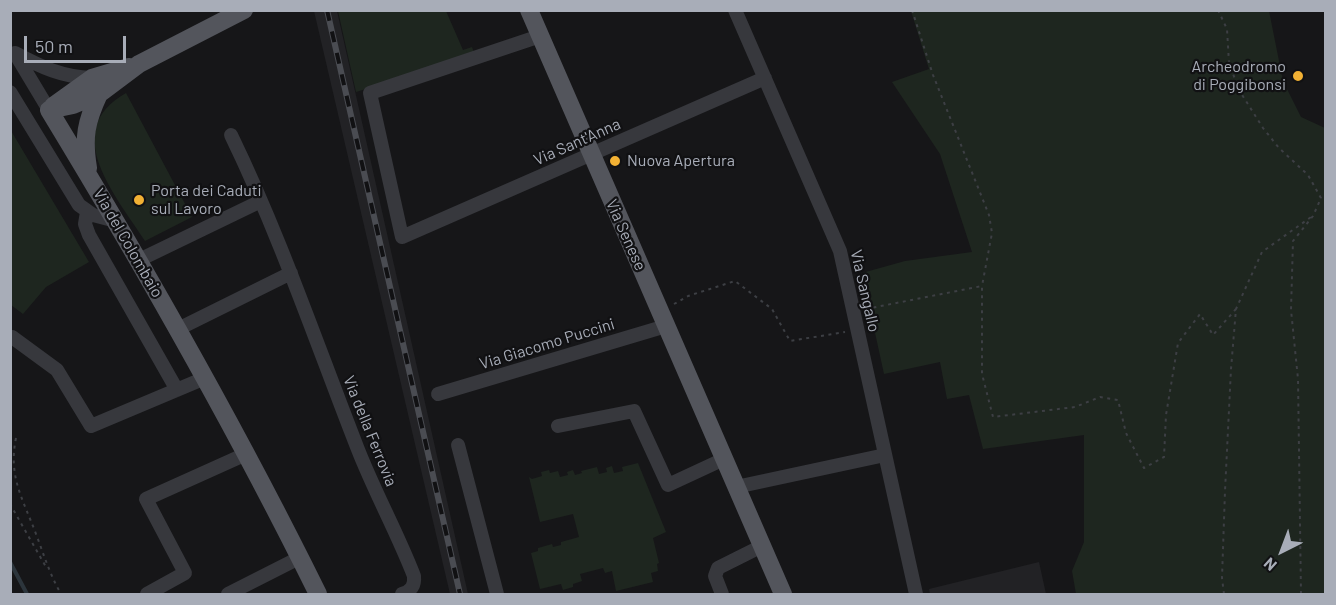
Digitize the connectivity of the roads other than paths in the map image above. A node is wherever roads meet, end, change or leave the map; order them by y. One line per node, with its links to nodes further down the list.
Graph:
1 (244, 10): 6 (main road)
2 (529, 10): 4 (main road, Via Senese)
3 (735, 10): 8 (street, Via Sangallo)
4 (540, 36): 13 (main road, Via Senese); 13 (street, Via Sant'Anna)
5 (13, 49): 7 (street); 11 (street)
6 (139, 64): 7 (main road); 10 (main road)
7 (92, 78): 11 (main road)
8 (765, 78): 13 (street, Via Sant'Anna); 29 (street, Via Sangallo)
9 (10, 92): 16 (street)
10 (99, 94): 11 (main road); 14 (main road)
11 (49, 110): 14 (main road, Via del Colombaio)
12 (231, 135): 15 (street, Via della Ferrovia)
13 (591, 154): 20 (main road, Via Senese)
14 (90, 178): 17 (main road, Via del Colombaio)
15 (261, 201): 18 (street); 19 (street, Via della Ferrovia)
16 (87, 212): 17 (street); 24 (street)
17 (116, 221): 18 (main road, Via del Colombaio)
18 (139, 260): 21 (main road, Via del Colombaio)
19 (291, 273): 21 (street); 37 (street, Via della Ferrovia)
20 (663, 319): 25 (street, Via Giacomo Puccini); 30 (main road, Via Senese)
21 (178, 329): 23 (main road, Via del Colombaio)
22 (12, 337): 24 (street)
23 (205, 378): 24 (street); 28 (main road, Via del Colombaio)
24 (177, 390)
25 (438, 394)
26 (558, 426): 30 (street)
27 (458, 445): 38 (street)
28 (246, 454): 33 (main road, Via del Colombaio); 34 (street)
29 (885, 455): 31 (street); 41 (street, Via Sangallo)
30 (724, 459): 31 (main road, Via Senese)
31 (736, 487): 32 (main road, Via Senese)
32 (762, 546): 39 (street); 40 (main road, Via Senese)
33 (299, 558): 35 (street); 36 (main road, Via del Colombaio)
34 (147, 594)
35 (228, 594)
36 (318, 594)
37 (402, 594)
38 (497, 594)
39 (722, 594)
40 (783, 594)
41 (916, 594)

